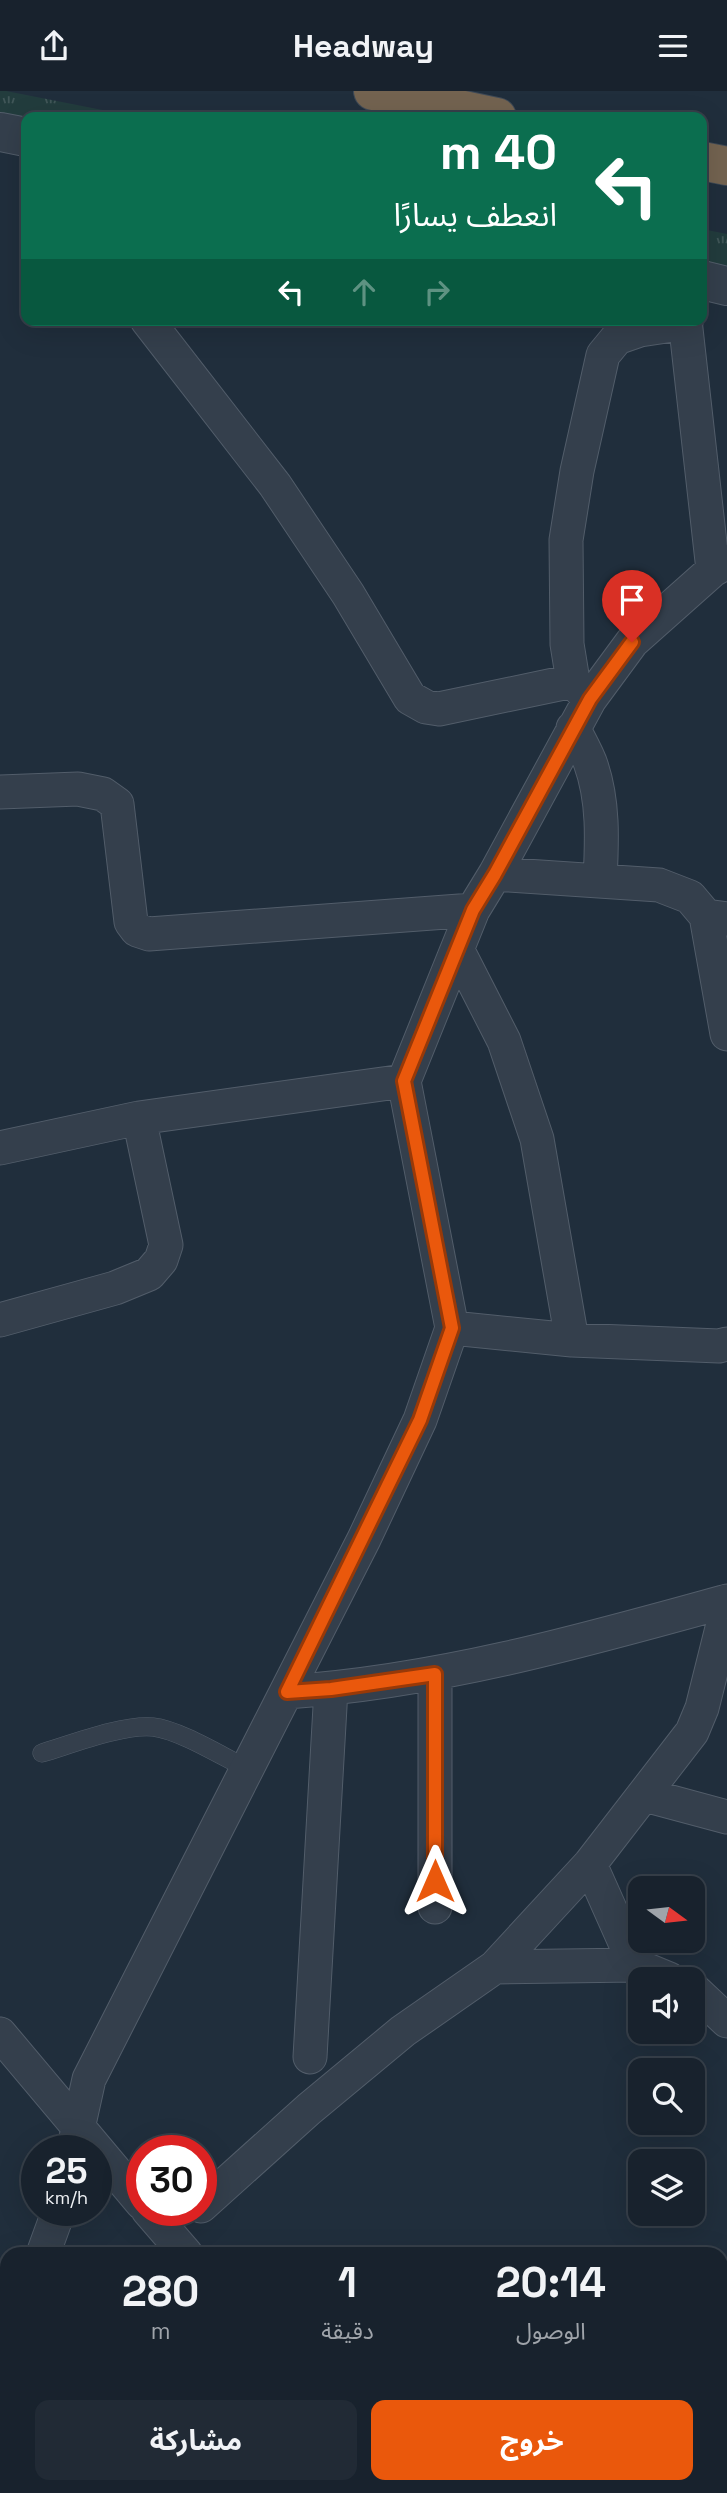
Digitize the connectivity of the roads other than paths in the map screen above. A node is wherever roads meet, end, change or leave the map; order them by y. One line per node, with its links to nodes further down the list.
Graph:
1 (373, 91): 2 (highway)
2 (473, 112)
3 (0, 132): 4 (street)
4 (21, 136)
5 (707, 162): 6 (highway)
6 (727, 166)
7 (707, 281): 8 (street)
8 (727, 286)
9 (152, 326): 13 (street)
10 (662, 326): 13 (street)
11 (686, 326): 12 (street)
12 (720, 566): 13 (street)
13 (581, 690): 14 (street)
14 (573, 728): 16 (street); 17 (street)
15 (0, 792): 18 (street)
16 (495, 874): 17 (street); 18 (street)
17 (600, 881): 19 (street)
18 (473, 910): 20 (street)
19 (716, 918): 21 (street)
20 (458, 951): 22 (street); 27 (street)
21 (727, 1034)
22 (404, 1081): 23 (street); 26 (street)
23 (139, 1118): 24 (street); 25 (street)
24 (0, 1148)
25 (0, 1320)
26 (452, 1328): 27 (street); 33 (street)
27 (572, 1340): 28 (street)
28 (727, 1344)
29 (727, 1601): 31 (street)
30 (727, 1608): 36 (street)
31 (435, 1674): 32 (street); 39 (street)
32 (331, 1689): 33 (street); 46 (street)
33 (287, 1692): 35 (street)
34 (42, 1753): 35 (lane)
35 (248, 1769): 48 (street)
36 (645, 1795): 37 (street); 38 (street)
37 (727, 1817)
38 (590, 1864): 40 (street); 41 (street)
39 (435, 1907)
40 (635, 1965): 41 (street); 42 (street)
41 (495, 1967): 51 (street)
42 (640, 1967)
43 (705, 2000): 44 (street)
44 (727, 2021)
45 (0, 2034): 47 (street)
46 (310, 2057)
47 (72, 2135)
48 (76, 2135)
49 (112, 2174): 50 (street)
50 (126, 2188)
51 (217, 2192)
52 (53, 2226): 56 (street)
53 (162, 2226): 55 (street)
54 (188, 2226): 55 (street)
55 (178, 2245)
56 (46, 2247)

